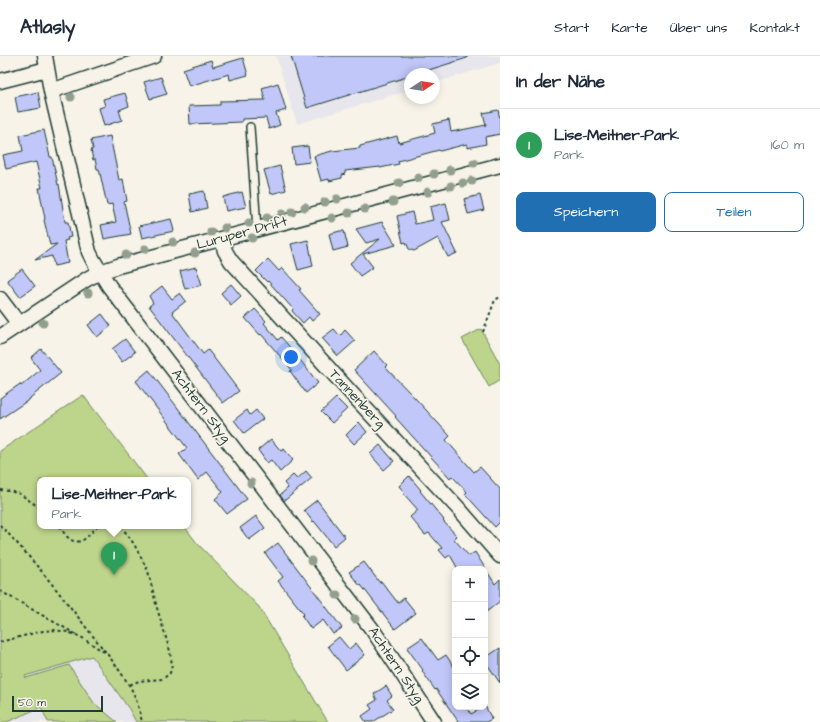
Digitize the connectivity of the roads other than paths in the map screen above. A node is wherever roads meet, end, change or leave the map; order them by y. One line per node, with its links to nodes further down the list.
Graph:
1 (154, 56): 4 (street)
2 (46, 62): 3 (street); 4 (street, Achtern Styg)
3 (0, 81)
4 (51, 91): 9 (street, Achtern Styg)
5 (250, 127): 7 (lane)
6 (500, 165): 7 (street, Luruper Drift)
7 (257, 229): 8 (street, Luruper Drift)
8 (222, 238): 9 (street, Luruper Drift); 13 (street, Tannenberg)
9 (100, 272): 11 (street, Luruper Drift); 14 (street, Achtern Styg)
10 (0, 298): 11 (street)
11 (19, 324): 12 (street, Luruper Drift)
12 (0, 337)
13 (500, 556)
14 (434, 722)

